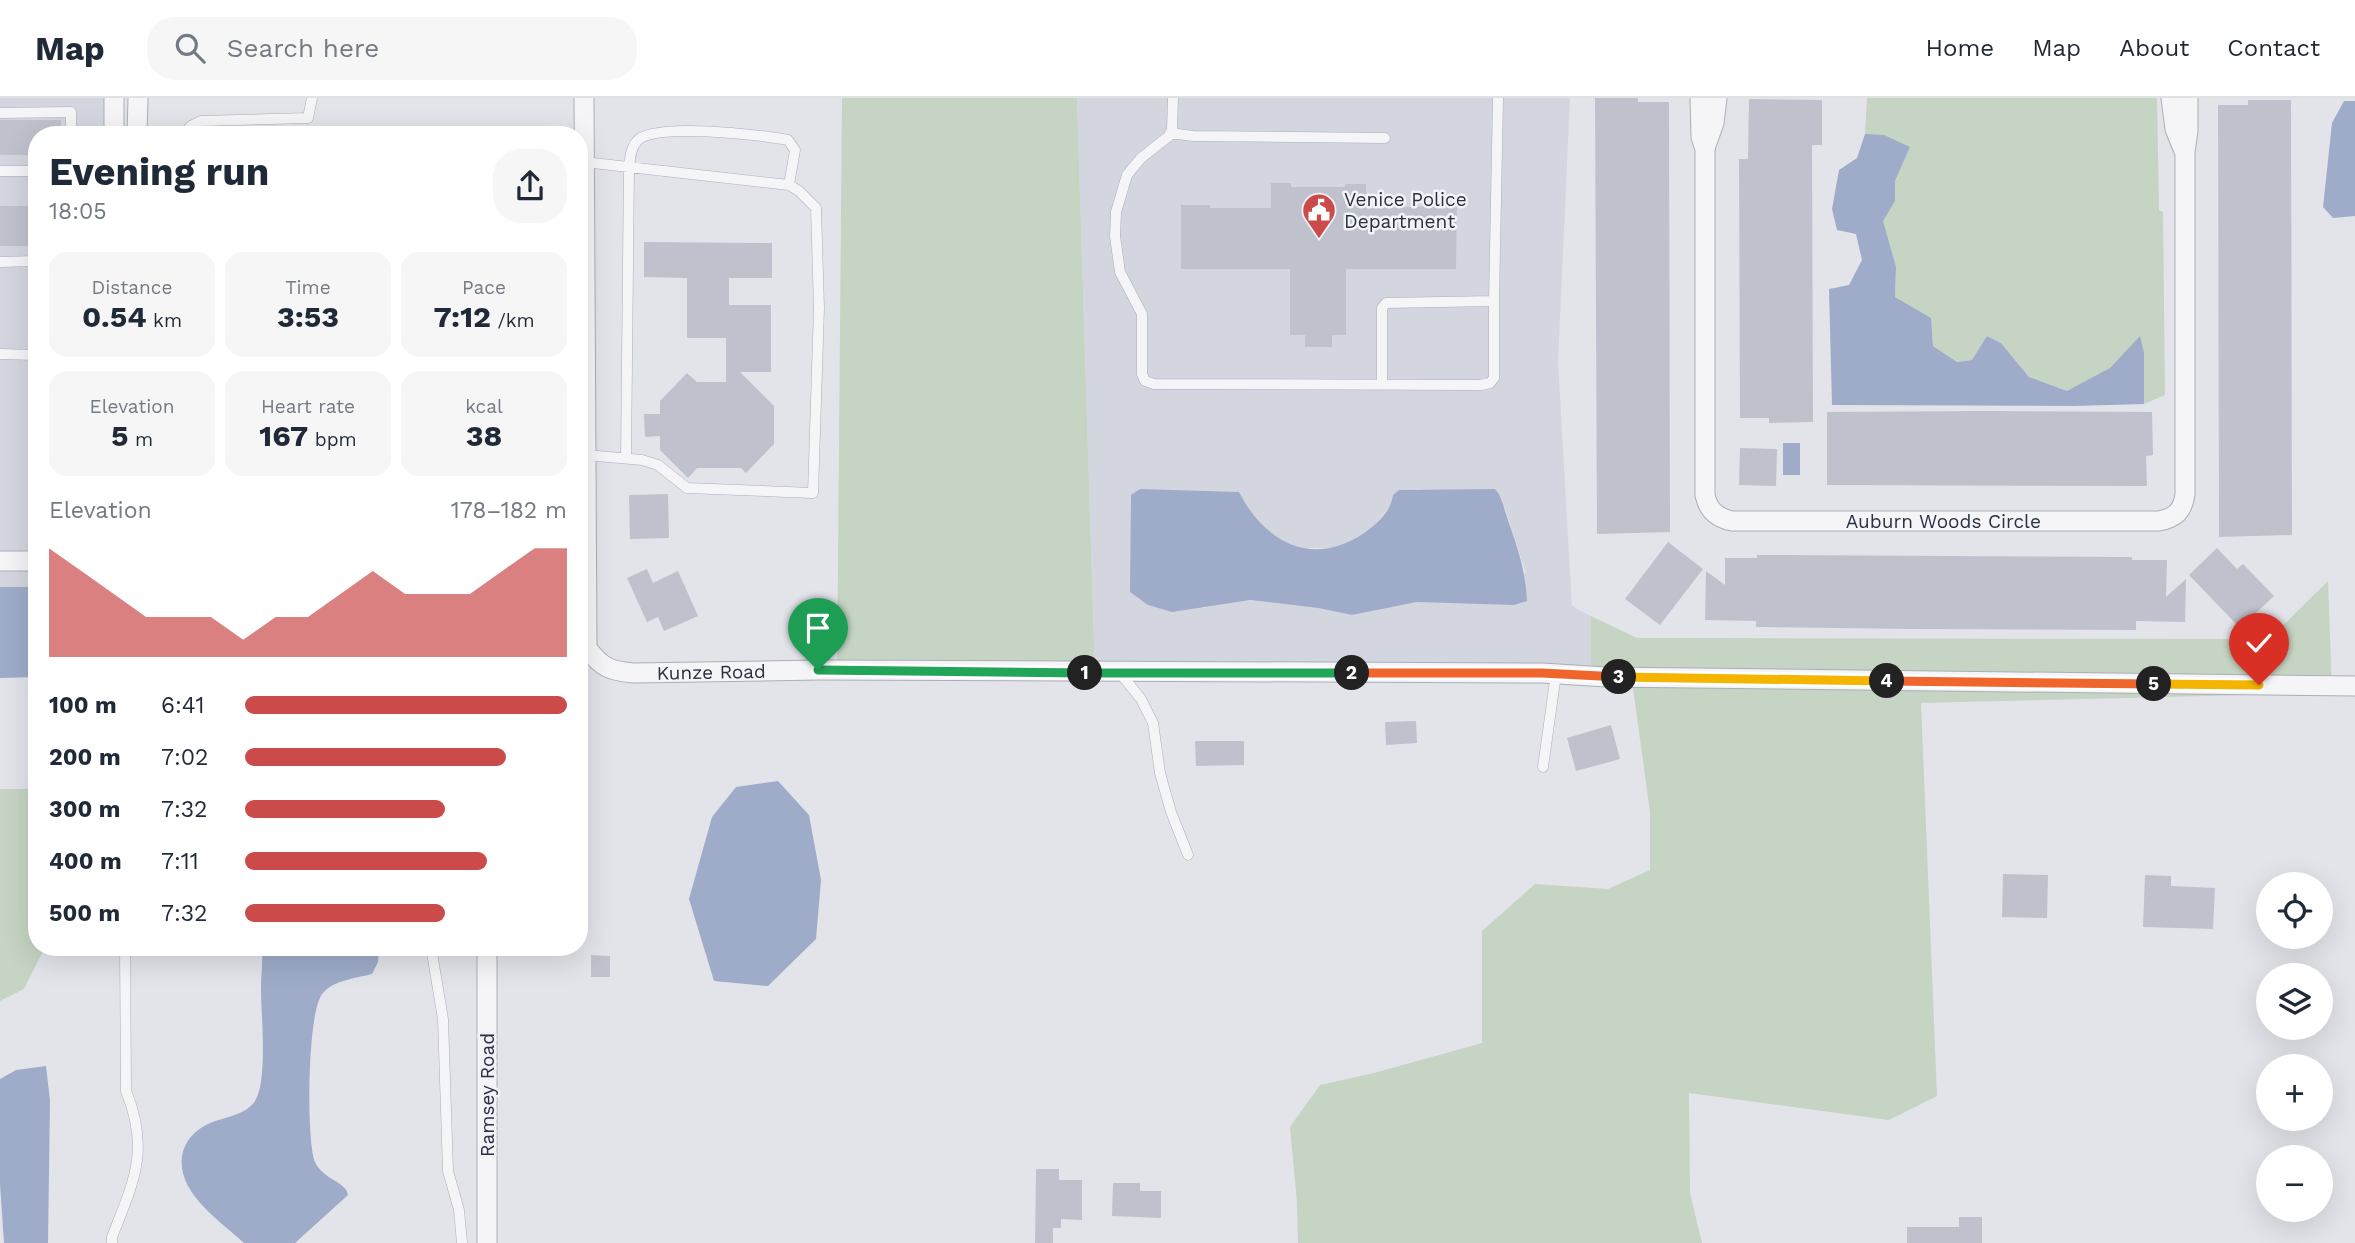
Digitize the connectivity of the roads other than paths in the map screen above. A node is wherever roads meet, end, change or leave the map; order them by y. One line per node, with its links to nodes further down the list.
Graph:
1 (114, 98): 13 (street)
2 (138, 98): 14 (street)
3 (312, 98): 15 (lane)
4 (584, 98): 16 (street)
5 (1173, 98): 17 (lane)
6 (1498, 98): 28 (lane)
7 (1700, 98): 19 (street, Auburn Woods Circle)
8 (1717, 98): 19 (street, Auburn Woods Circle)
9 (2171, 98): 20 (street, Auburn Woods Circle)
10 (2188, 98): 20 (street, Auburn Woods Circle)
11 (0, 113): 12 (lane)
12 (71, 126)
13 (114, 126)
14 (138, 126)
15 (191, 126)
16 (584, 126)
17 (1170, 133): 18 (lane); 31 (lane)
18 (1385, 138)
19 (1705, 149): 20 (street, Auburn Woods Circle)
20 (2185, 152)
21 (588, 162): 22 (lane)
22 (629, 167): 25 (lane); 25 (lane); 33 (lane)
23 (0, 171): 24 (lane)
24 (28, 171)
25 (789, 185): 33 (lane)
26 (28, 261): 27 (lane)
27 (0, 262)
28 (1494, 301): 31 (lane); 31 (lane)
29 (0, 354): 30 (lane)
30 (28, 355)
31 (1382, 384)
32 (588, 454): 33 (lane)
33 (626, 458)
34 (0, 561): 35 (street)
35 (28, 561)
36 (588, 654): 37 (street, Kunze Road)
37 (1120, 673): 38 (street, Kunze Road); 41 (lane)
38 (1556, 674): 39 (street, Kunze Road); 40 (lane)
39 (2355, 686)
40 (1543, 767)
41 (1188, 855)
42 (125, 956): 45 (lane)
43 (432, 956): 46 (lane)
44 (487, 956): 47 (street, Ramsey Road)
45 (111, 1243)
46 (462, 1243)
47 (487, 1243)

